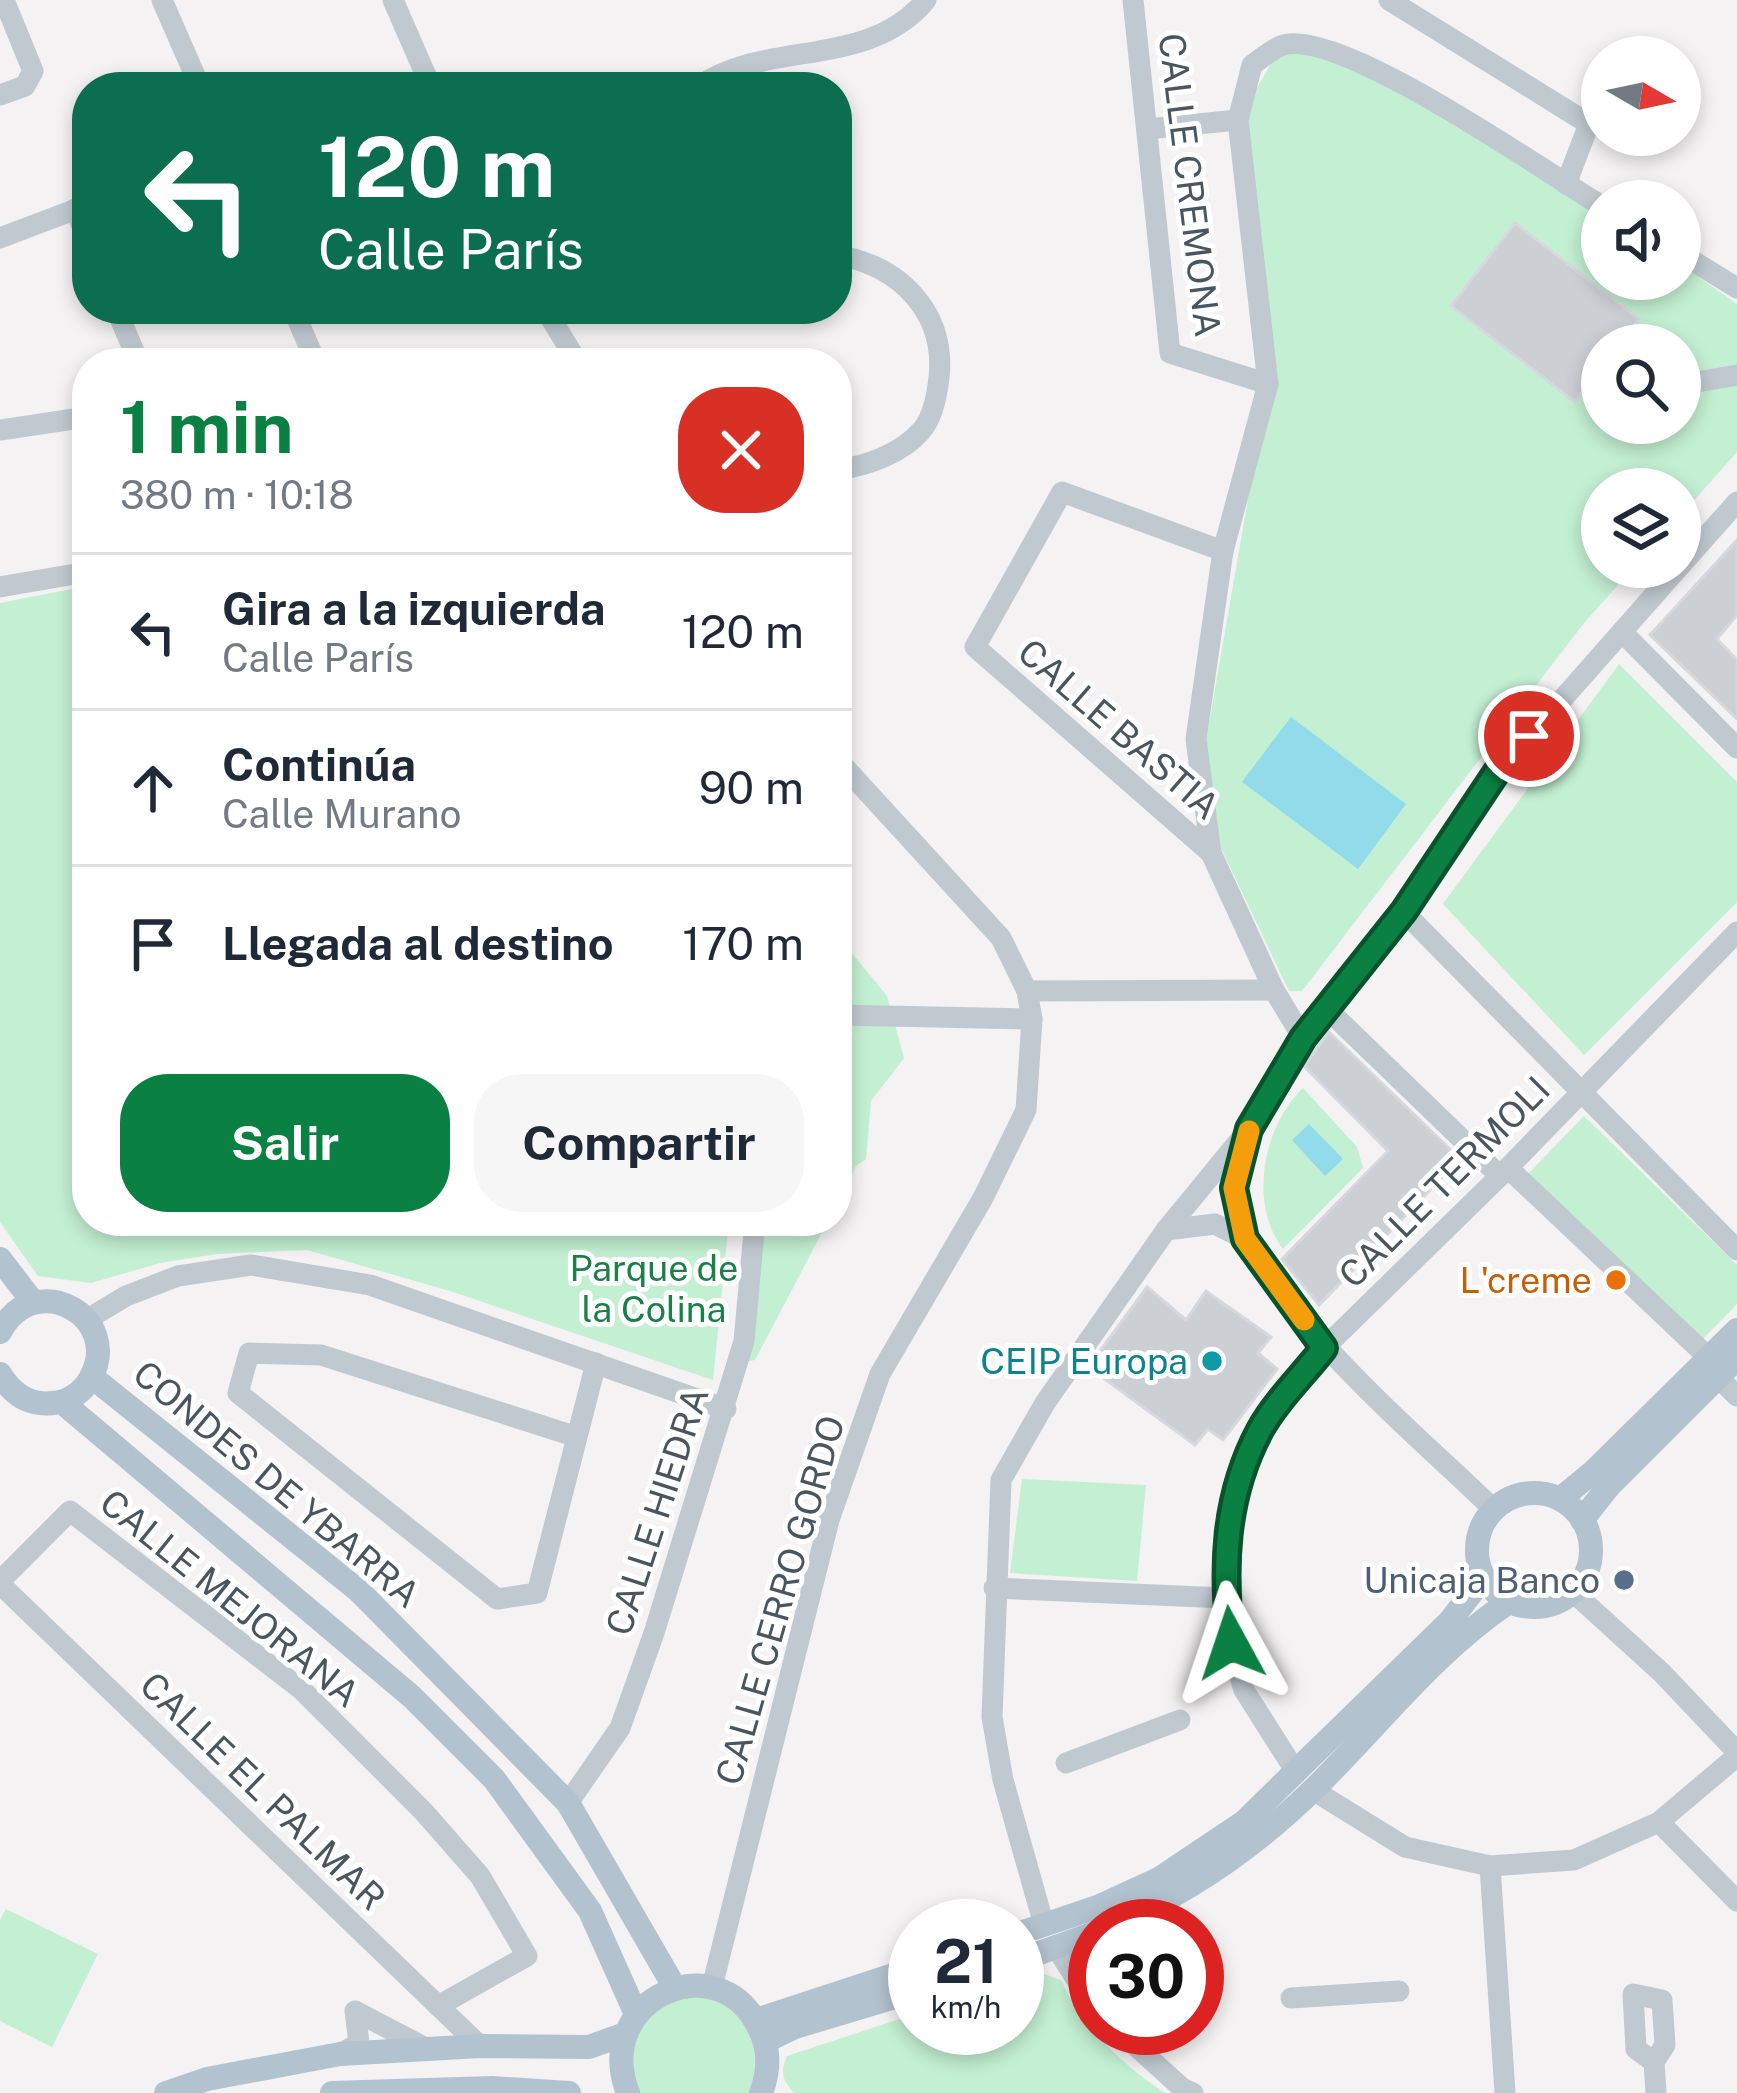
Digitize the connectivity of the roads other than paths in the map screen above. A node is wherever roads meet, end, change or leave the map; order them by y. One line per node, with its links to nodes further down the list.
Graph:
1 (4, 0): 10 (street)
2 (162, 0): 7 (street)
3 (393, 0): 8 (street)
4 (926, 0): 9 (street)
5 (1133, 0): 12 (street, CALLE CREMONA)
6 (1389, 0): 13 (street)
7 (193, 72)
8 (424, 72)
9 (722, 72)
10 (0, 95)
11 (1238, 120): 12 (street); 13 (street); 22 (street)
12 (1147, 129): 22 (street, CALLE CREMONA)
13 (1566, 184): 14 (street)
14 (1581, 193)
15 (72, 210): 16 (street)
16 (0, 238)
17 (852, 258): 25 (street)
18 (1701, 266): 19 (street)
19 (1737, 288)
20 (1737, 375): 21 (street)
21 (1701, 381)
22 (1268, 384): 28 (street)
23 (72, 419): 24 (street)
24 (0, 430)
25 (852, 468)
26 (1737, 502): 27 (street)
27 (1701, 543)
28 (1223, 551): 35 (street); 35 (street, CALLE BASTIA)
29 (72, 575): 30 (street)
30 (0, 587)
31 (1661, 588): 32 (street)
32 (1622, 632): 33 (street); 36 (street)
33 (1732, 744)
34 (852, 775): 39 (street, CALLE CERRO GORDO)
35 (1210, 854): 38 (street)
36 (1404, 911): 40 (street); 44 (street)
37 (1737, 932): 44 (street, CALLE TERMOLI)
38 (1274, 990): 39 (street); 43 (street)
39 (1027, 991): 42 (street, CALLE CERRO GORDO)
40 (1326, 1008): 43 (street); 46 (street)
41 (852, 1015): 42 (street)
42 (1032, 1019): 92 (street, CALLE CERRO GORDO)
43 (1303, 1038): 45 (street)
44 (1582, 1090): 46 (street, CALLE TERMOLI); 50 (street)
45 (1249, 1129): 47 (street); 49 (street)
46 (1504, 1172): 56 (street, CALLE TERMOLI); 59 (street)
47 (1166, 1230): 49 (street); 71 (street)
48 (754, 1236): 64 (street, CALLE HIEDRA)
49 (1245, 1239): 56 (street)
50 (1737, 1250)
51 (0, 1259): 52 (main road)
52 (33, 1302): 53 (main road); 54 (main road)
53 (86, 1320): 58 (street); 60 (main road)
54 (0, 1328)
55 (1737, 1330): 59 (main road)
56 (1324, 1348): 67 (street); 73 (street, CALLE TERMOLI)
57 (1737, 1358): 59 (main road)
58 (596, 1363): 64 (street); 65 (street)
59 (1713, 1368): 62 (street); 66 (main road); 68 (main road)
60 (92, 1377): 63 (main road); 79 (main road, CONDES DE YBARRA)
61 (4, 1388): 63 (main road)
62 (1737, 1396)
63 (62, 1402): 97 (main road, CONDES DE YBARRA)
64 (726, 1409): 79 (street, CALLE HIEDRA)
65 (577, 1437): 65 (street)
66 (1561, 1499): 67 (main road); 68 (main road)
67 (1493, 1509): 69 (main road)
68 (1582, 1520): 72 (main road)
69 (1483, 1578): 74 (main road); 78 (main road)
70 (0, 1583): 96 (street, CALLE EL PALMAR); 96 (street, CALLE MEJORANA)
71 (994, 1588): 73 (street); 82 (street)
72 (1573, 1592): 74 (main road); 76 (street)
73 (1225, 1598): 78 (street, CALLE TERMOLI)
74 (1509, 1603): 78 (main road)
75 (1180, 1720): 77 (street)
76 (1737, 1754): 80 (street)
77 (1066, 1763)
78 (1304, 1781): 81 (street); 83 (main road); 85 (main road)
79 (568, 1803): 91 (main road, CONDES DE YBARRA)
80 (1660, 1822): 81 (street); 84 (street)
81 (1490, 1866): 110 (street)
82 (1037, 1899)
83 (1168, 1899)
84 (1737, 1901)
85 (1044, 1925)
86 (1068, 1944): 87 (main road)
87 (1057, 1949): 88 (main road); 89 (street)
88 (1044, 1953)
89 (1068, 1966)
90 (888, 1979): 98 (main road)
91 (675, 1988): 92 (main road); 97 (main road)
92 (712, 1988): 98 (main road)
93 (1399, 1990): 94 (street)
94 (1291, 1998)
95 (888, 1999): 98 (main road)
96 (438, 2006): 99 (street, CALLE EL PALMAR)
97 (631, 2024): 99 (main road); 107 (main road)
98 (761, 2031): 108 (main road)
99 (480, 2046): 100 (main road)
100 (426, 2048): 101 (main road); 101 (street)
101 (340, 2054): 104 (main road)
102 (1146, 2055): 109 (street)
103 (1654, 2062): 111 (street)
104 (166, 2093)
105 (332, 2093): 106 (main road)
106 (569, 2093)
107 (628, 2093)
108 (760, 2093)
109 (1193, 2093)
110 (1505, 2093)
111 (1656, 2093)

